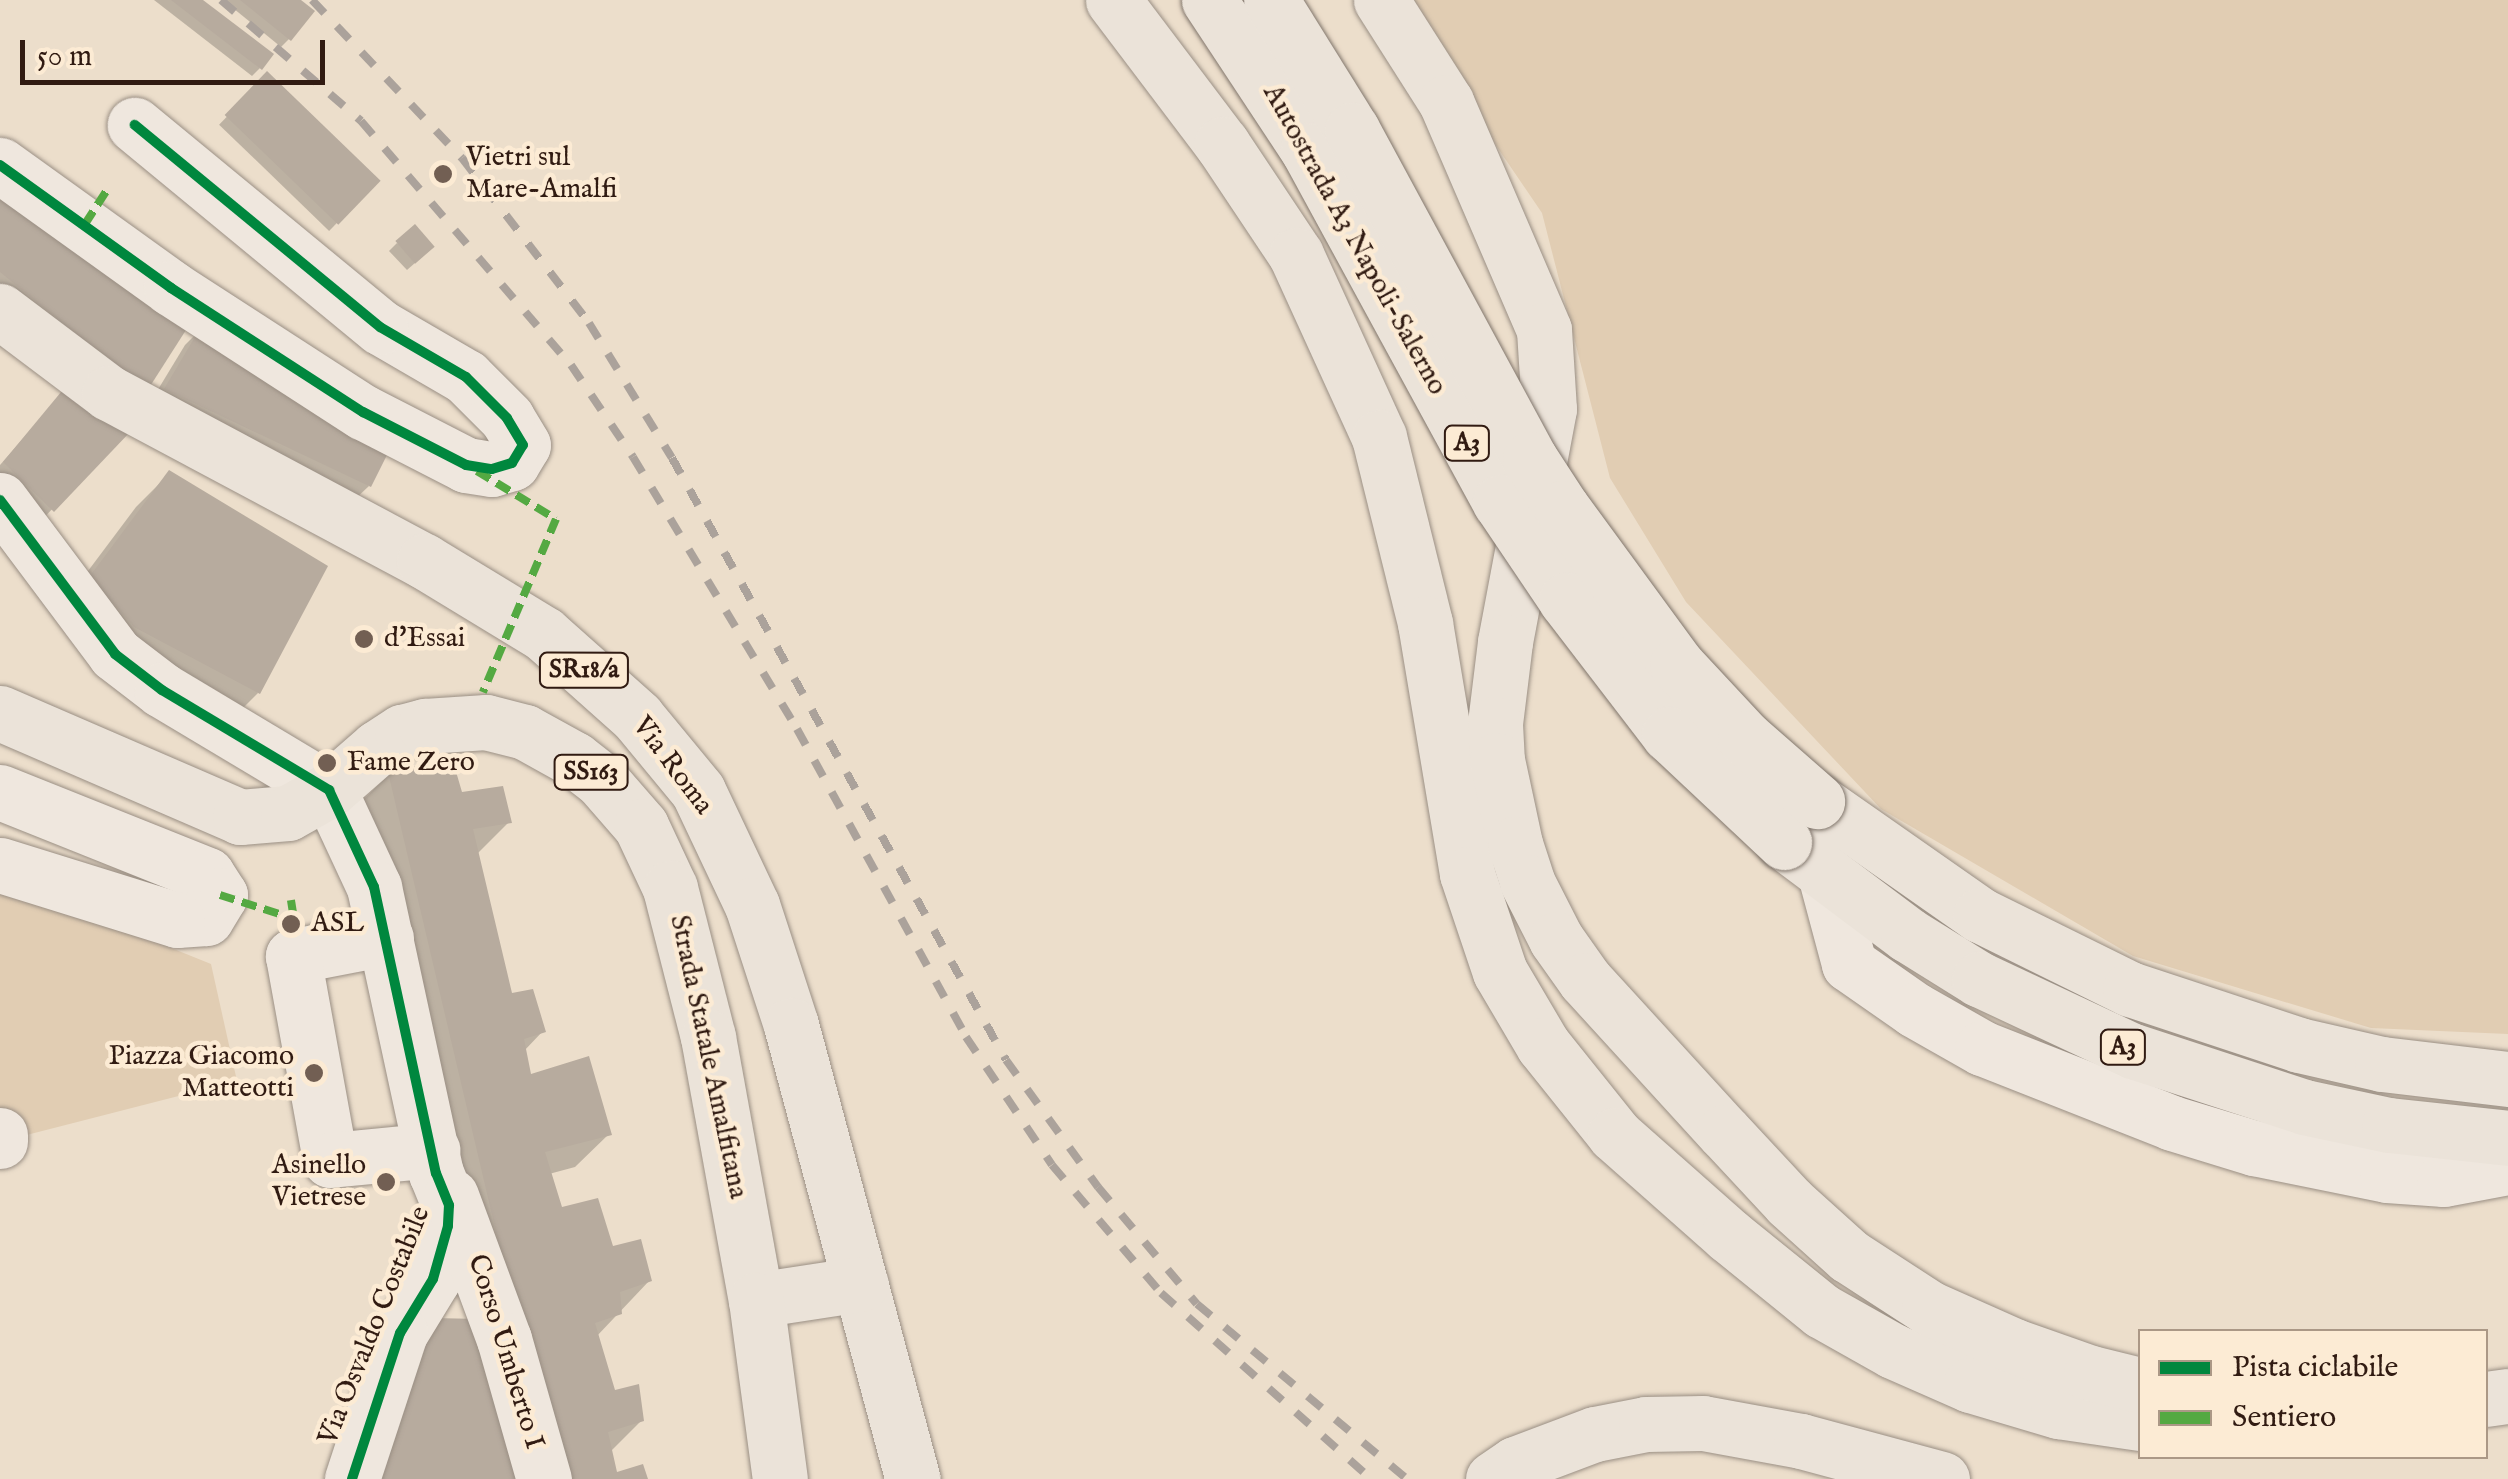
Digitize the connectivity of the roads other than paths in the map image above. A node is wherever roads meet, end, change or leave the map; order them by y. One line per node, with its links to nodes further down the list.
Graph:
1 (1114, 0): 23 (main road)
2 (1210, 0): 12 (main road, Autostrada A3 Napoli-Salerno / A3, bridge)
3 (1270, 0): 12 (main road, Autostrada A3 Napoli-Salerno / A3, bridge)
4 (1381, 0): 22 (main road)
5 (135, 126): 6 (street)
6 (0, 166)
7 (0, 311): 20 (main road, Via Roma / SR18/a)
8 (15, 519): 10 (street)
9 (0, 713): 10 (main road, Strada Statale Amalfitana / SS163)
10 (329, 790): 15 (street); 21 (main road, Strada Statale Amalfitana / SS163)
11 (0, 792): 13 (street)
12 (1801, 822): 14 (main road, Autostrada A3 Napoli-Salerno / A3); 16 (main road, Autostrada A3 Napoli-Salerno / A3)
13 (0, 865)
14 (1826, 878): 17 (main road, Autostrada A3 Napoli-Salerno / A3); 19 (street)
15 (386, 938): 18 (street); 18 (street)
16 (2508, 1079)
17 (2508, 1138)
18 (435, 1161): 24 (street, Via Osvaldo Costabile); 25 (street); 26 (street, Corso Umberto I)
19 (2508, 1168)
20 (861, 1284): 21 (main road); 28 (main road, Via Roma / SR18/a)
21 (756, 1300): 27 (main road, Strada Statale Amalfitana)
22 (2138, 1385)
23 (2138, 1423)
24 (313, 1479)
25 (352, 1479)
26 (544, 1479)
27 (780, 1479)
28 (913, 1479)
29 (1494, 1479): 30 (main road)
30 (1942, 1479)

